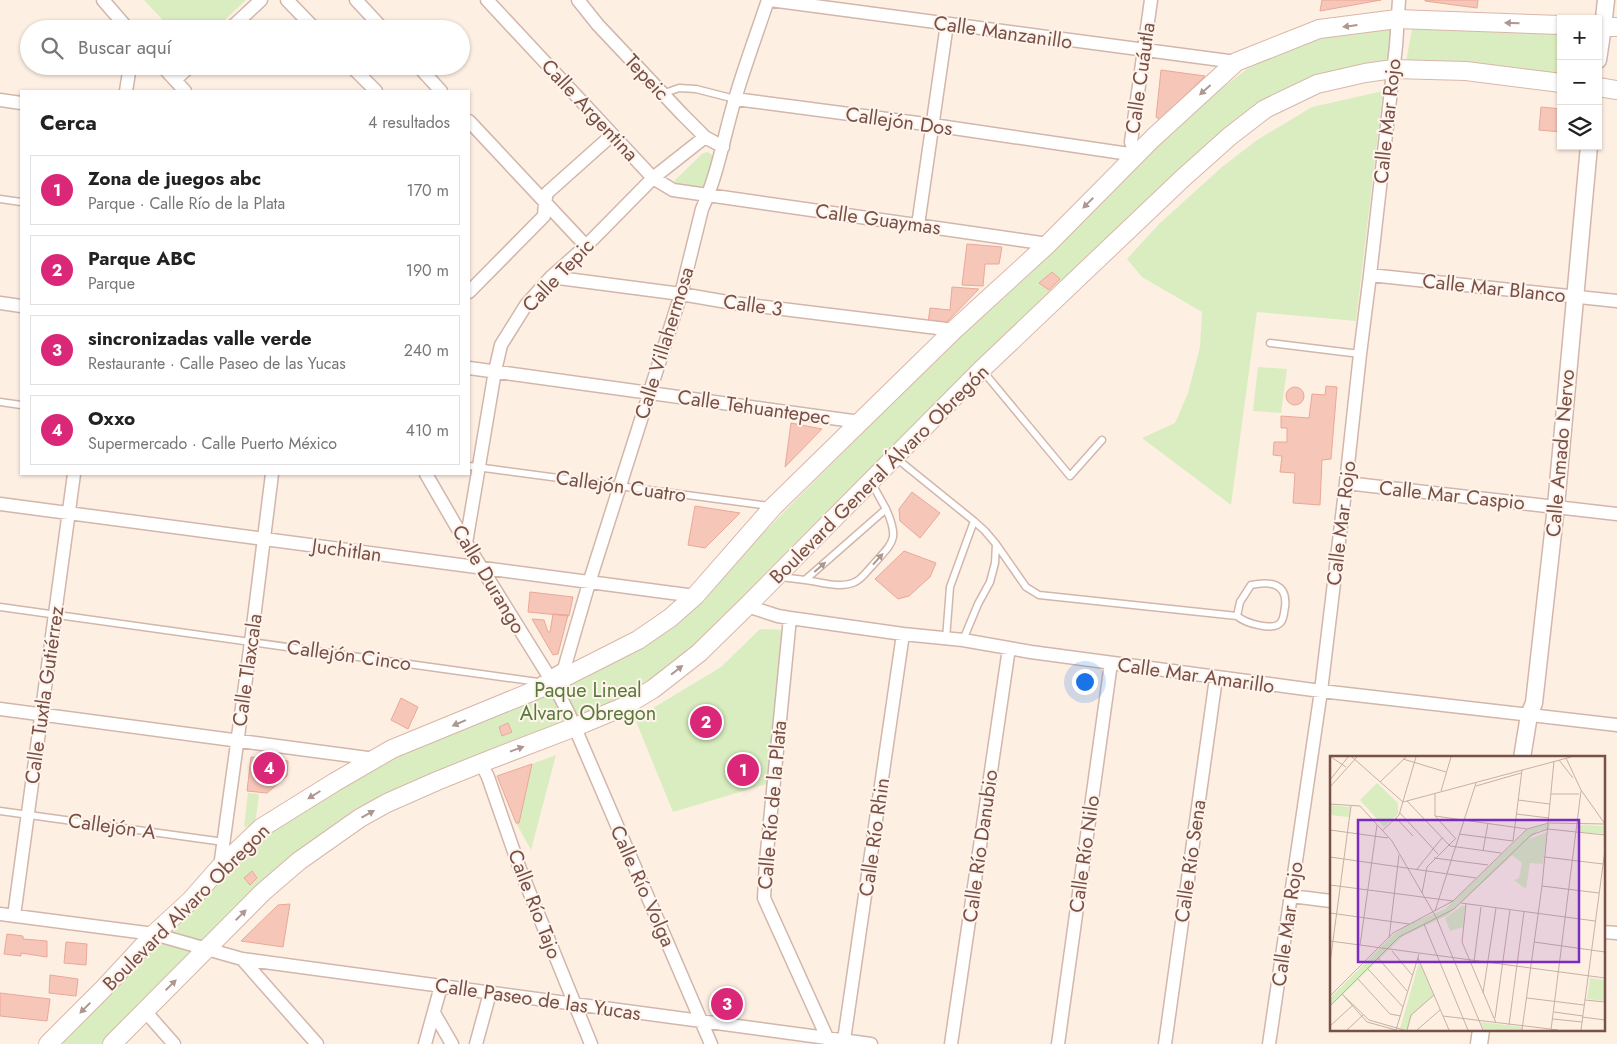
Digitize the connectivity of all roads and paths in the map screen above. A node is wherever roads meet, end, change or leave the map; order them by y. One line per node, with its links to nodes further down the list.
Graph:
1 (103, 0): 12 (street)
2 (261, 0): 13 (street)
3 (287, 0): 14 (street)
4 (356, 0): 15 (street)
5 (487, 0): 42 (street, Calle Argentina)
6 (578, 0): 36 (street, Tepeic)
7 (769, 0): 16 (street, Calle Manzanillo); 37 (street, Calle Villahermosa)
8 (1151, 0): 20 (street, Calle Cuáutla)
9 (1399, 0): 11 (street, Calle Mar Rojo)
10 (1606, 0): 18 (street)
11 (1397, 19): 17 (main road, one-way to 11); 21 (main road, one-way to 21); 22 (street, Calle Mar Rojo)
12 (120, 20)
13 (240, 20)
14 (306, 20)
15 (374, 20)
16 (948, 24): 20 (street, Calle Manzanillo); 41 (street)
17 (1557, 26)
18 (1606, 27): 19 (street)
19 (1602, 44)
20 (1144, 51): 21 (street, Calle Manzanillo); 46 (street, Calle Cuáutla)
21 (1236, 62): 46 (main road, one-way to 46)
22 (1393, 69): 29 (main road, Boulevard General Álvaro Obregón); 55 (street, Calle Mar Rojo); 67 (main road, Boulevard General Álvaro Obregón)
23 (129, 75): 31 (street)
24 (170, 75): 28 (street)
25 (180, 75): 28 (street)
26 (361, 75): 33 (street)
27 (426, 75): 34 (street)
28 (175, 80): 32 (street)
29 (1557, 82)
30 (1602, 88): 35 (main road)
31 (126, 90)
32 (184, 90)
33 (375, 90)
34 (440, 90)
35 (1617, 90)
36 (662, 94): 37 (lane, Callejón Dos); 43 (street, Tepeic)
37 (735, 99): 41 (street, Callejón Dos); 44 (street, Calle Villahermosa)
38 (0, 100): 39 (street)
39 (20, 103)
40 (470, 122): 51 (street)
41 (932, 125): 46 (street, Callejón Dos); 52 (street)
42 (612, 135): 47 (street, Calle Argentina); 51 (street)
43 (705, 137): 44 (street, Tepeic); 47 (street, Calle Tepic)
44 (723, 147): 48 (street, Calle Villahermosa)
45 (1590, 150): 59 (street, Calle Amado Nervo)
46 (1136, 154): 53 (main road, one-way to 53)
47 (653, 178): 48 (street, Calle Argentina); 54 (street, Calle Tepic)
48 (708, 196): 52 (street, Calle Guaymas); 58 (street, Calle Villahermosa)
49 (0, 199): 50 (lane)
50 (20, 202)
51 (545, 202): 54 (street); 57 (street)
52 (918, 225): 53 (street, Calle Guaymas)
53 (1048, 244): 63 (main road)
54 (586, 246): 56 (street, Calle Tepic)
55 (1370, 275): 59 (street, Calle Mar Blanco); 65 (street, Calle Mar Rojo)
56 (551, 277): 58 (street, Calle 3); 68 (street, Calle Tepic)
57 (470, 291)
58 (681, 294): 63 (street, Calle 3); 69 (street, Calle Villahermosa)
59 (1575, 297): 60 (street, Calle Mar Blanco); 83 (street, Calle Amado Nervo)
60 (1617, 301)
61 (0, 303): 62 (street)
62 (20, 306)
63 (954, 330): 72 (main road)
64 (1270, 343): 65 (lane)
65 (1360, 354): 80 (street, Calle Mar Rojo)
66 (470, 368): 68 (street, Calle Tehuantepec)
67 (981, 370): 73 (lane); 74 (main road, Boulevard General Álvaro Obregón)
68 (495, 371): 69 (street, Calle Tehuantepec); 75 (street, Calle Tepic)
69 (649, 393): 72 (street, Calle Tehuantepec); 81 (street, Calle Villahermosa)
70 (0, 402): 71 (lane)
71 (20, 405)
72 (860, 422): 84 (main road)
73 (1102, 440)
74 (895, 458): 79 (main road, Boulevard General Álvaro Obregón); 88 (lane)
75 (474, 466): 81 (lane, Callejón Cuatro); 90 (street, Calle Tepic)
76 (74, 475): 86 (street, Calle Tuxtla Gutiérrez)
77 (272, 475): 89 (street, Calle Tlaxcala)
78 (427, 475): 90 (street, Calle Durango)
79 (870, 481): 85 (lane); 93 (main road, Boulevard General Álvaro Obregón)
80 (1346, 483): 83 (street, Calle Mar Caspio); 110 (street, Calle Mar Rojo)
81 (620, 486): 84 (lane, Callejón Cuatro); 95 (street, Calle Villahermosa)
82 (0, 504): 86 (street, Juchitlan)
83 (1556, 506): 87 (street, Calle Mar Caspio); 113 (street, Calle Amado Nervo)
84 (774, 507): 96 (main road)
85 (886, 509): 94 (lane, one-way to 85); 94 (lane, one-way to 85)
86 (69, 513): 89 (street, Juchitlan); 99 (street, Calle Tuxtla Gutiérrez)
87 (1617, 514)
88 (974, 521): 91 (lane); 103 (lane)
89 (263, 539): 92 (street, Juchitlan); 105 (street, Calle Tlaxcala)
90 (466, 542): 92 (street, Calle Durango)
91 (996, 544): 100 (lane); 104 (lane)
92 (482, 568): 95 (street, Juchitlan); 109 (street, Calle Durango)
93 (777, 576): 94 (lane); 97 (main road, Boulevard General Álvaro Obregón)
94 (805, 580)
95 (589, 583): 96 (street, Juchitlan); 109 (street, Calle Villahermosa)
96 (695, 596): 109 (main road)
97 (747, 606): 101 (street, Calle Mar Amarillo); 115 (main road, Boulevard General Álvaro Obregón, one-way to 97)
98 (0, 607): 99 (lane, Callejón Cinco)
99 (55, 614): 105 (lane, Callejón Cinco); 112 (street, Calle Tuxtla Gutiérrez)
100 (1237, 616): 100 (lane)
101 (790, 618): 102 (street, Calle Mar Amarillo); 140 (street, Calle Río de la Plata)
102 (903, 634): 103 (street, Calle Mar Amarillo); 139 (street, Calle Río Rhin)
103 (946, 639): 104 (street, Calle Mar Amarillo)
104 (963, 640): 106 (street, Calle Mar Amarillo)
105 (251, 642): 109 (lane, Callejón Cinco); 116 (street, Calle Tlaxcala)
106 (1009, 648): 107 (street, Calle Mar Amarillo); 151 (street, Calle Río Danubio)
107 (1111, 663): 108 (street, Calle Mar Amarillo); 152 (street, Calle Río Nilo)
108 (1216, 678): 110 (street, Calle Mar Amarillo); 153 (street, Calle Río Sena)
109 (550, 681): 115 (street, Calle Durango); 118 (main road, Boulevard Alvaro Obregon, one-way to 118)
110 (1321, 691): 113 (street, Calle Mar Amarillo); 124 (street, Calle Mar Rojo)
111 (0, 709): 112 (street)
112 (41, 714): 116 (street); 121 (street, Calle Tuxtla Gutiérrez)
113 (1529, 715): 114 (street, Calle Mar Amarillo); 117 (street, Calle Amado Nervo)
114 (1617, 725)
115 (575, 727): 119 (main road, Boulevard General Álvaro Obregón, one-way to 115); 138 (street, Calle Río Volga)
116 (237, 740): 118 (street); 122 (street, Calle Tlaxcala)
117 (1522, 756)
118 (375, 759): 123 (main road, Boulevard Alvaro Obregon, one-way to 123)
119 (481, 763): 131 (main road, Boulevard General Álvaro Obregón, one-way to 119); 135 (street, Calle Río Tajo)
120 (0, 811): 121 (lane, Callejón A)
121 (28, 815): 122 (lane, Callejón A); 127 (street, Calle Tuxtla Gutiérrez)
122 (224, 842): 123 (street, Calle Tlaxcala)
123 (220, 867): 130 (main road, Boulevard Alvaro Obregon)
124 (1291, 896): 125 (street); 154 (street, Calle Mar Rojo)
125 (1330, 901)
126 (0, 914): 127 (street, Calle Paseo de las Yucas)
127 (14, 916): 130 (street, Calle Paseo de las Yucas)
128 (1604, 932): 129 (street)
129 (1617, 933)
130 (154, 934): 131 (street, Calle Paseo de las Yucas); 141 (main road, Boulevard Alvaro Obregon, one-way to 141)
131 (207, 949): 132 (street, Calle Paseo de las Yucas); 136 (main road, one-way to 131)
132 (242, 959): 133 (street, Calle Paseo de las Yucas); 144 (street)
133 (442, 986): 134 (street, Calle Paseo de las Yucas); 137 (street)
134 (490, 993): 135 (street, Calle Paseo de las Yucas); 147 (street)
135 (575, 1004): 138 (street, Calle Paseo de las Yucas); 148 (street, Calle Río Tajo)
136 (144, 1010): 142 (main road); 143 (street)
137 (434, 1013): 145 (street); 146 (street)
138 (701, 1021): 140 (street, Calle Paseo de las Yucas); 149 (street, Calle Río Volga)
139 (844, 1040): 140 (street, Calle Paseo de las Yucas); 150 (street, Calle Paseo de las Yucas)
140 (829, 1041)
141 (48, 1044)
142 (112, 1044)
143 (174, 1044)
144 (317, 1044)
145 (425, 1044)
146 (452, 1044)
147 (476, 1044)
148 (591, 1044)
149 (711, 1044)
150 (871, 1044)
151 (952, 1044)
152 (1058, 1044)
153 (1165, 1044)
154 (1269, 1044)

